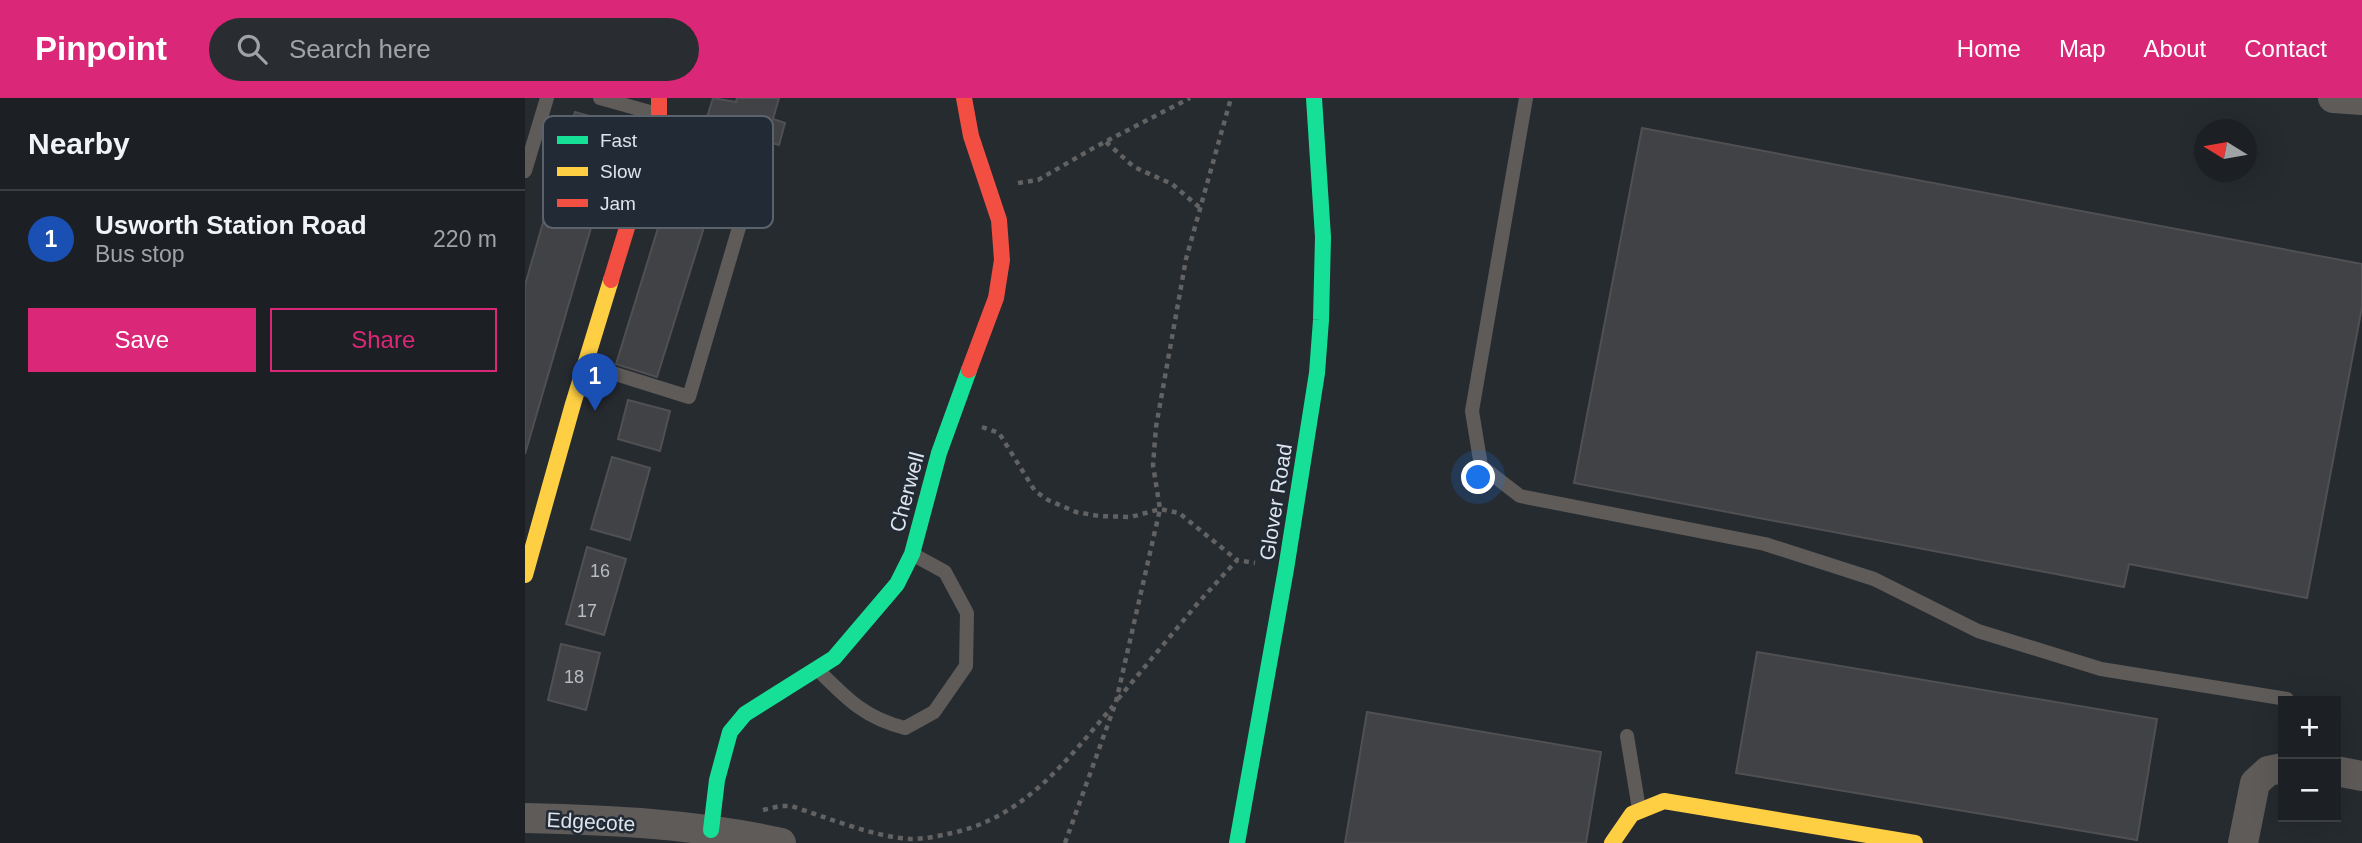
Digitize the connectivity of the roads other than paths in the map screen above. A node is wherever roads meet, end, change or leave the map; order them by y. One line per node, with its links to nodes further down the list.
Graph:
1 (547, 98): 11 (lane)
2 (600, 98): 9 (lane)
3 (964, 98): 15 (street, Cherwell)
4 (1314, 98): 10 (street, Glover Road)
5 (1328, 98): 10 (street, Glover Road)
6 (1526, 98): 18 (lane)
7 (2333, 98): 8 (street)
8 (2362, 100)
9 (659, 112)
10 (1321, 164): 28 (street, Glover Road)
11 (525, 171)
12 (625, 228): 14 (street)
13 (739, 228): 14 (lane)
14 (585, 365): 16 (street)
15 (912, 554): 17 (street, Cherwell); 17 (lane)
16 (525, 575)
17 (818, 670): 24 (street, Cherwell)
18 (2278, 698)
19 (1627, 736): 23 (lane)
20 (2278, 769): 31 (street)
21 (2341, 772): 22 (street)
22 (2362, 776)
23 (1639, 811): 29 (street); 30 (street)
24 (713, 817): 26 (street, Edgecote); 27 (street, Edgecote)
25 (525, 818): 26 (street, Edgecote)
26 (583, 831)
27 (781, 843)
28 (1237, 843)
29 (1612, 843)
30 (1915, 843)
31 (2243, 843)

